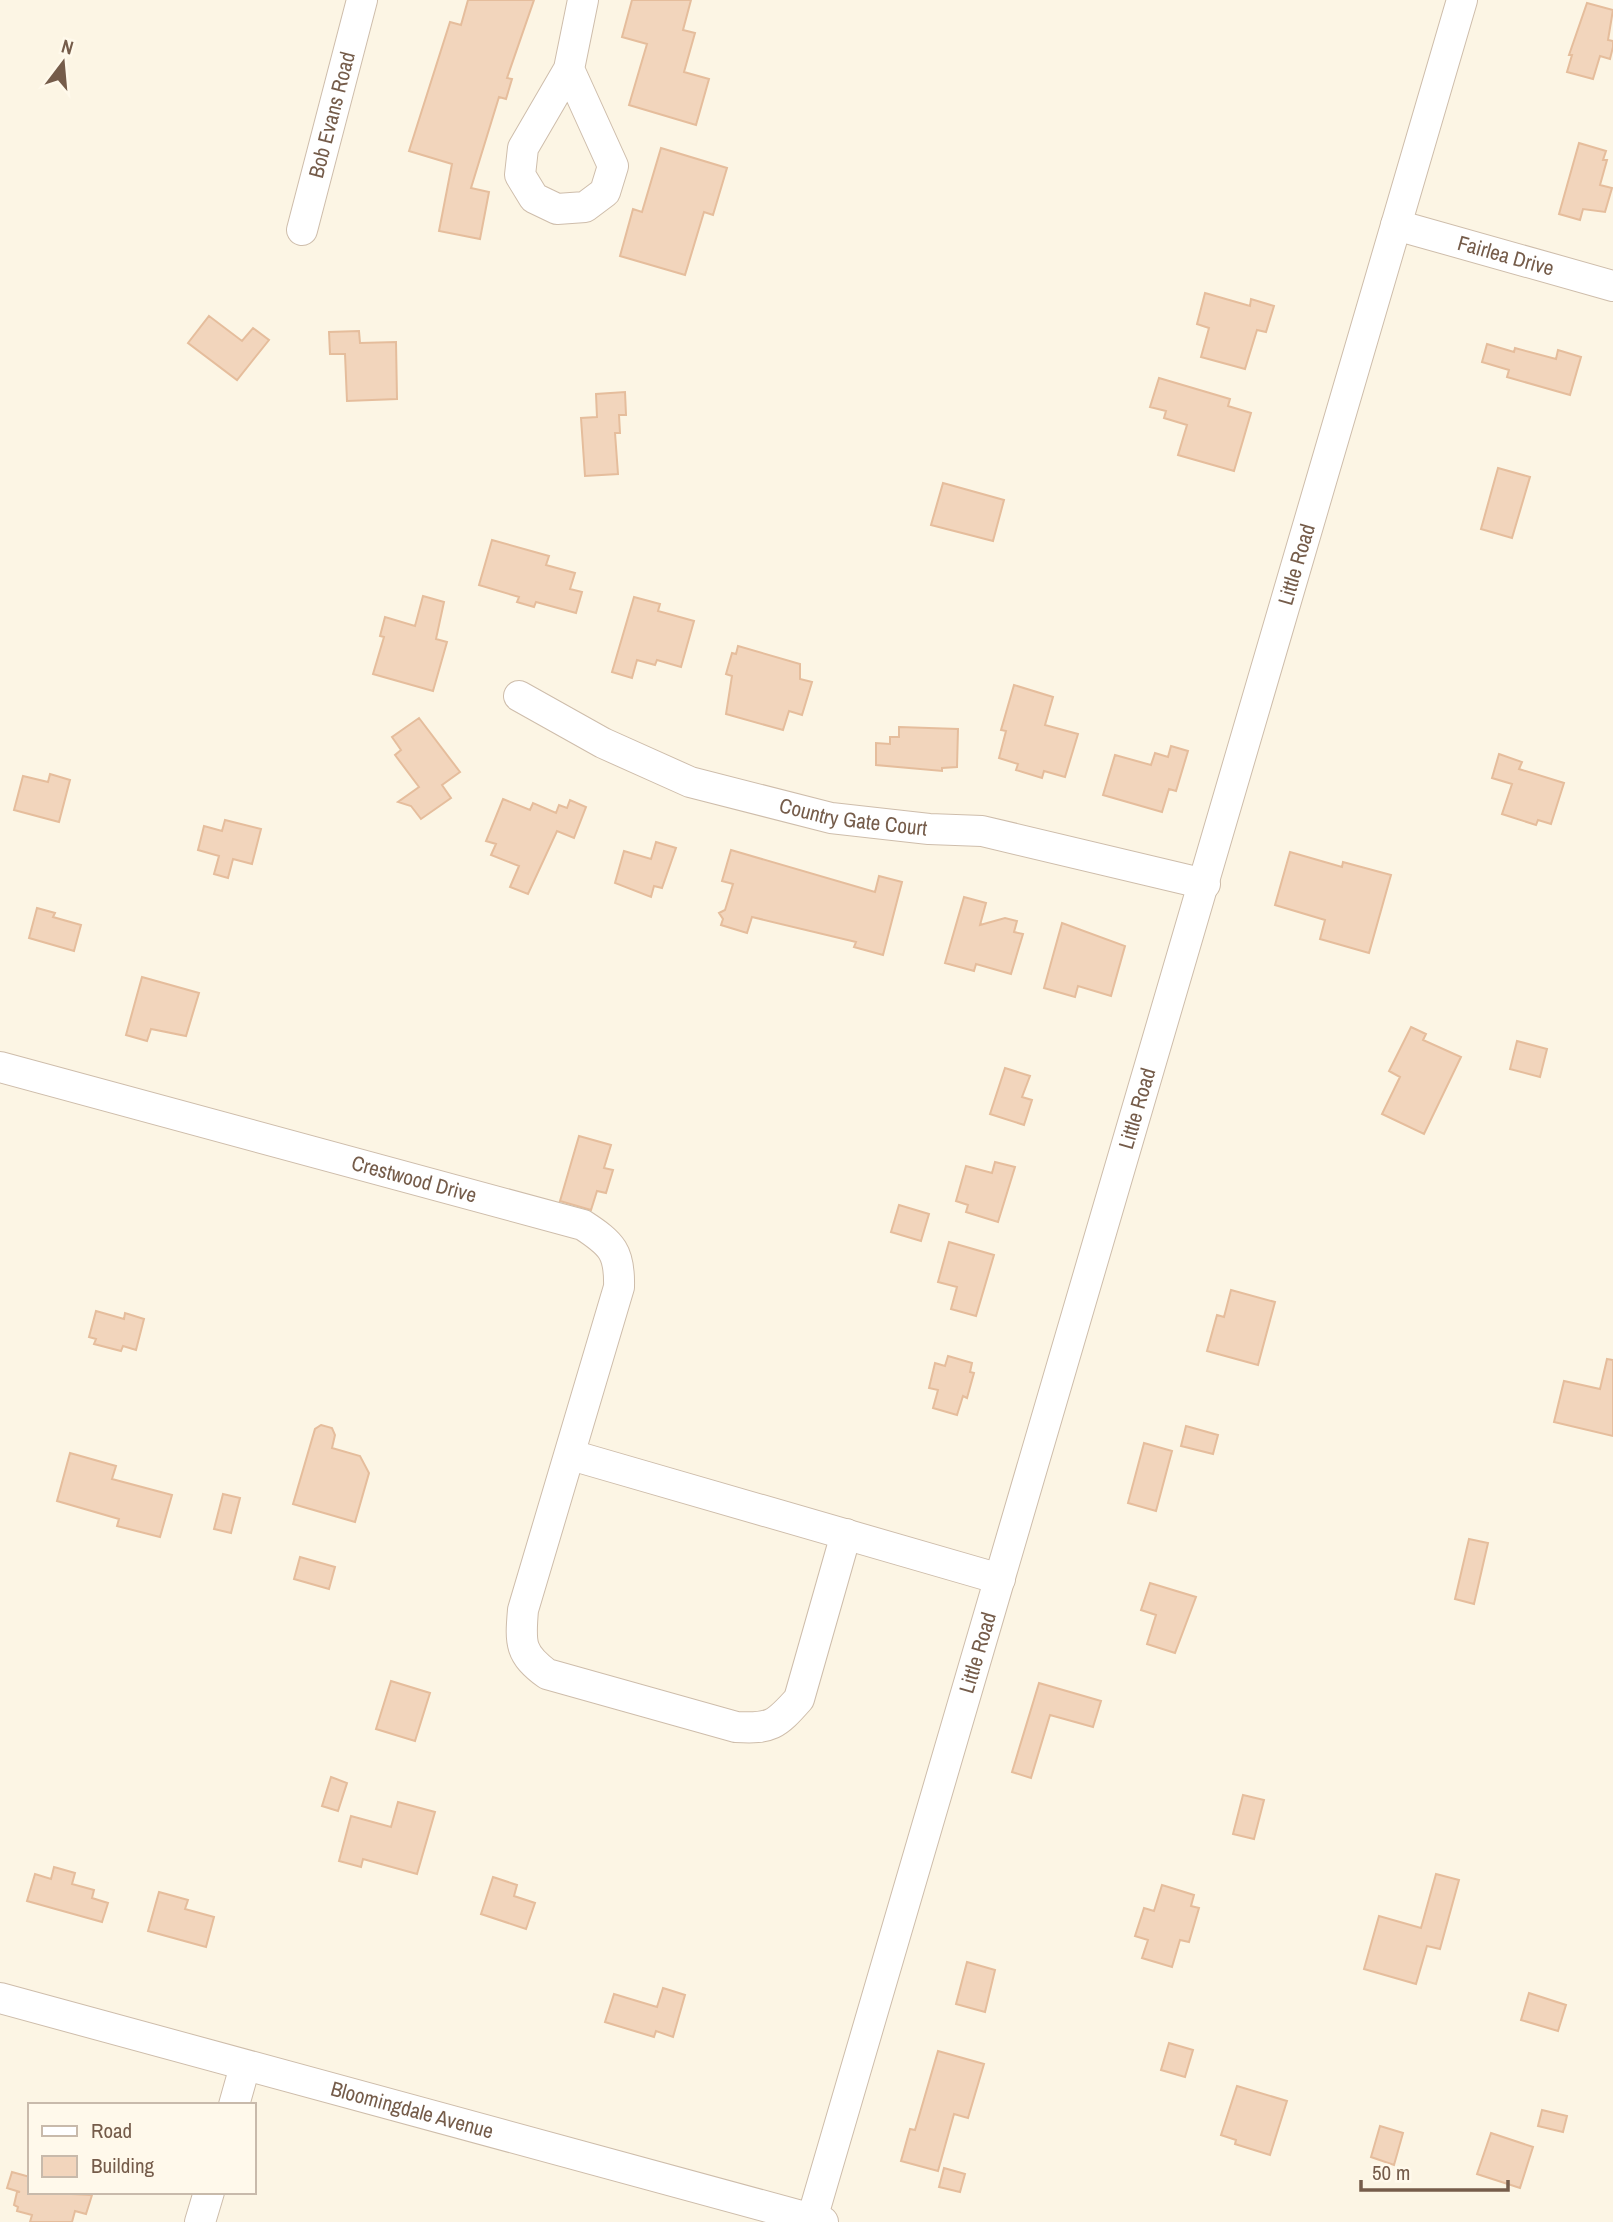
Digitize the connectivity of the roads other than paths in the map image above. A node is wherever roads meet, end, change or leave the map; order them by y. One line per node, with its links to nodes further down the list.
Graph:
1 (362, 0): 6 (street, Bob Evans Road)
2 (583, 0): 4 (street)
3 (1462, 0): 5 (street, Little Road)
4 (569, 69)
5 (1396, 225): 7 (street, Fairlea Drive); 9 (street, Little Road)
6 (302, 229)
7 (1613, 286)
8 (519, 696): 9 (street, Country Gate Court)
9 (1205, 884): 13 (street, Little Road)
10 (0, 1067): 11 (street, Crestwood Drive)
11 (571, 1455): 12 (street); 12 (street, Crestwood Drive)
12 (846, 1534): 13 (street)
13 (1000, 1579): 18 (street, Little Road)
14 (0, 1998): 15 (street, Bloomingdale Avenue)
15 (245, 2066): 16 (street); 18 (street, Bloomingdale Avenue)
16 (235, 2103)
17 (208, 2194): 19 (street)
18 (817, 2220)
19 (200, 2222)

